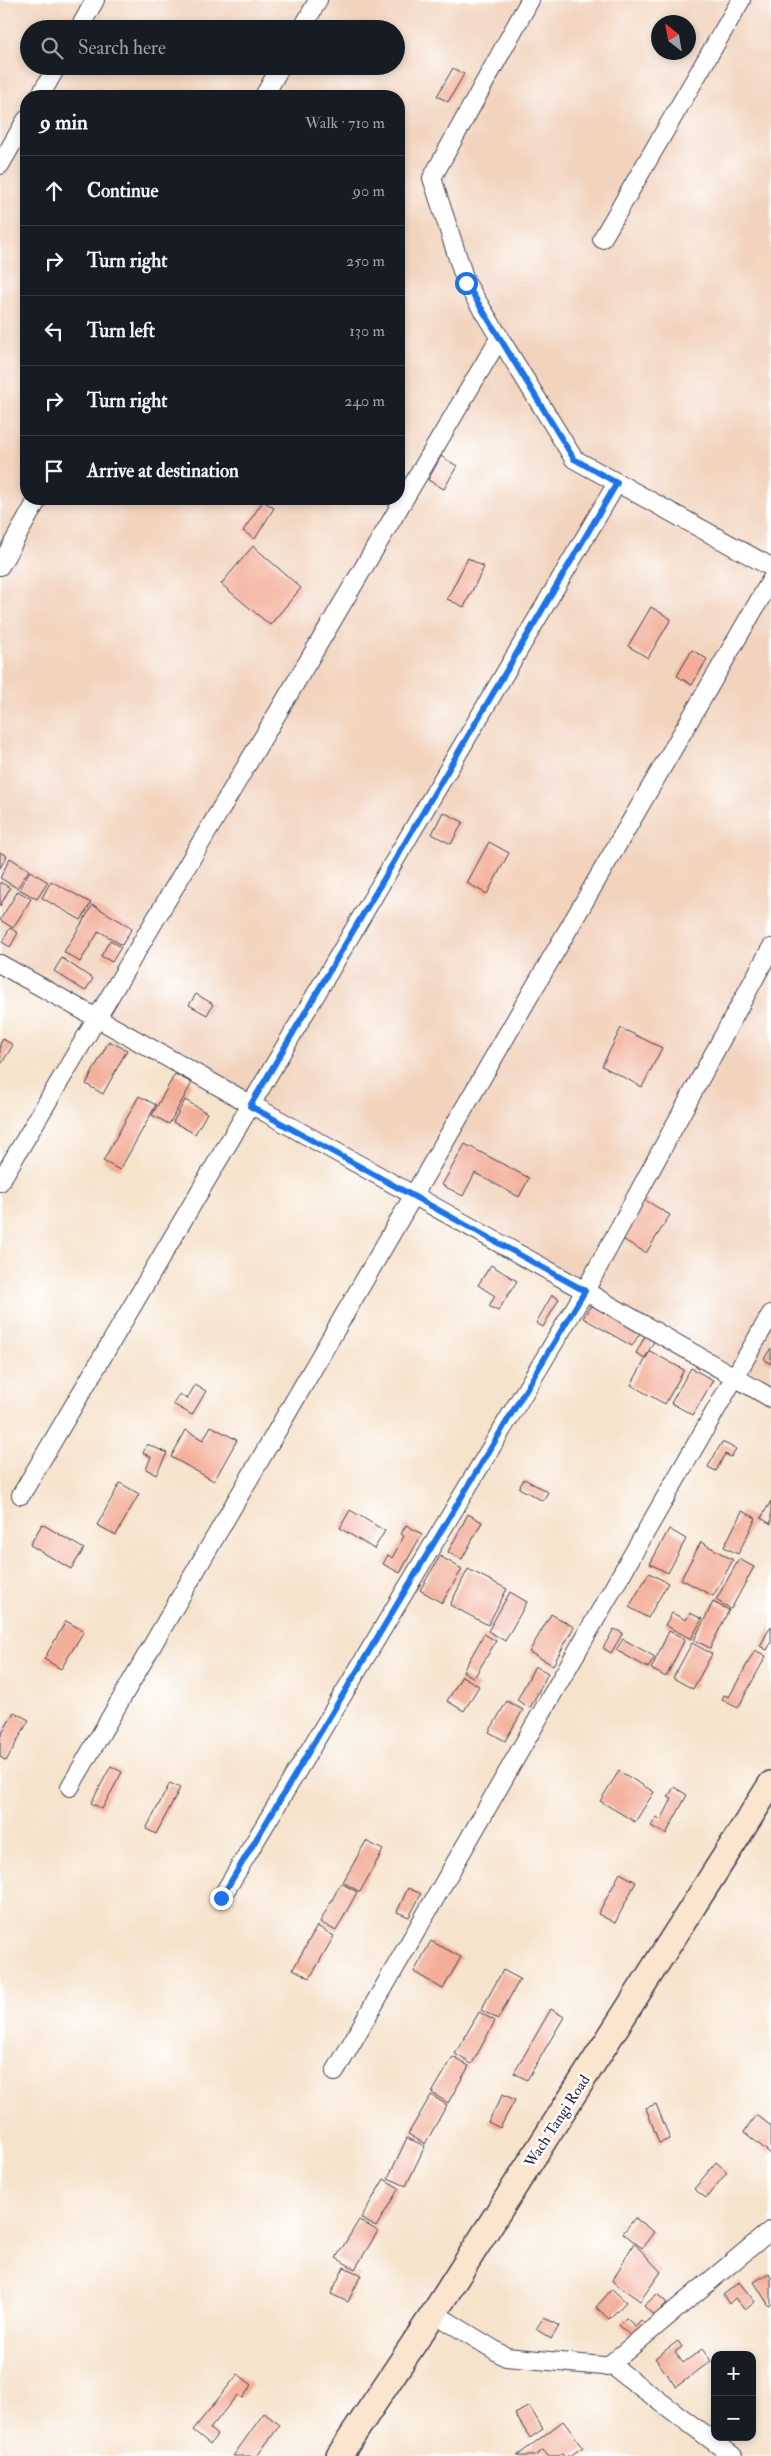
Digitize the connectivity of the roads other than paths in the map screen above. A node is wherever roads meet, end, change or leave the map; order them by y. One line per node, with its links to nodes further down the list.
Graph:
1 (95, 0): 5 (street)
2 (318, 0): 6 (street)
3 (530, 0): 14 (street)
4 (741, 0): 13 (street)
5 (84, 20)
6 (307, 20)
7 (52, 75): 9 (street)
8 (276, 75): 10 (street)
9 (43, 90)
10 (267, 90)
11 (20, 130): 12 (street)
12 (0, 165)
13 (602, 238)
14 (500, 337): 15 (street); 16 (street)
15 (617, 483): 20 (street); 25 (street)
16 (405, 498)
17 (35, 505): 19 (street)
18 (401, 505): 24 (street)
19 (0, 566)
20 (771, 567)
21 (771, 580): 27 (street)
22 (771, 948): 28 (street)
23 (0, 964): 24 (street)
24 (97, 1019): 25 (street); 26 (street)
25 (250, 1106): 27 (street); 32 (street)
26 (0, 1182)
27 (413, 1197): 28 (street); 33 (street)
28 (585, 1291): 30 (street); 35 (street)
29 (771, 1314): 30 (street)
30 (734, 1378): 31 (street); 36 (street)
31 (771, 1398)
32 (21, 1495)
33 (70, 1787)
34 (769, 1794): 38 (main road, Wach Tangi Road)
35 (221, 1898)
36 (335, 2072)
37 (771, 2230): 39 (street)
38 (434, 2313): 39 (street); 40 (main road, Wach Tangi Road)
39 (607, 2367): 41 (street)
40 (339, 2456)
41 (733, 2456)

